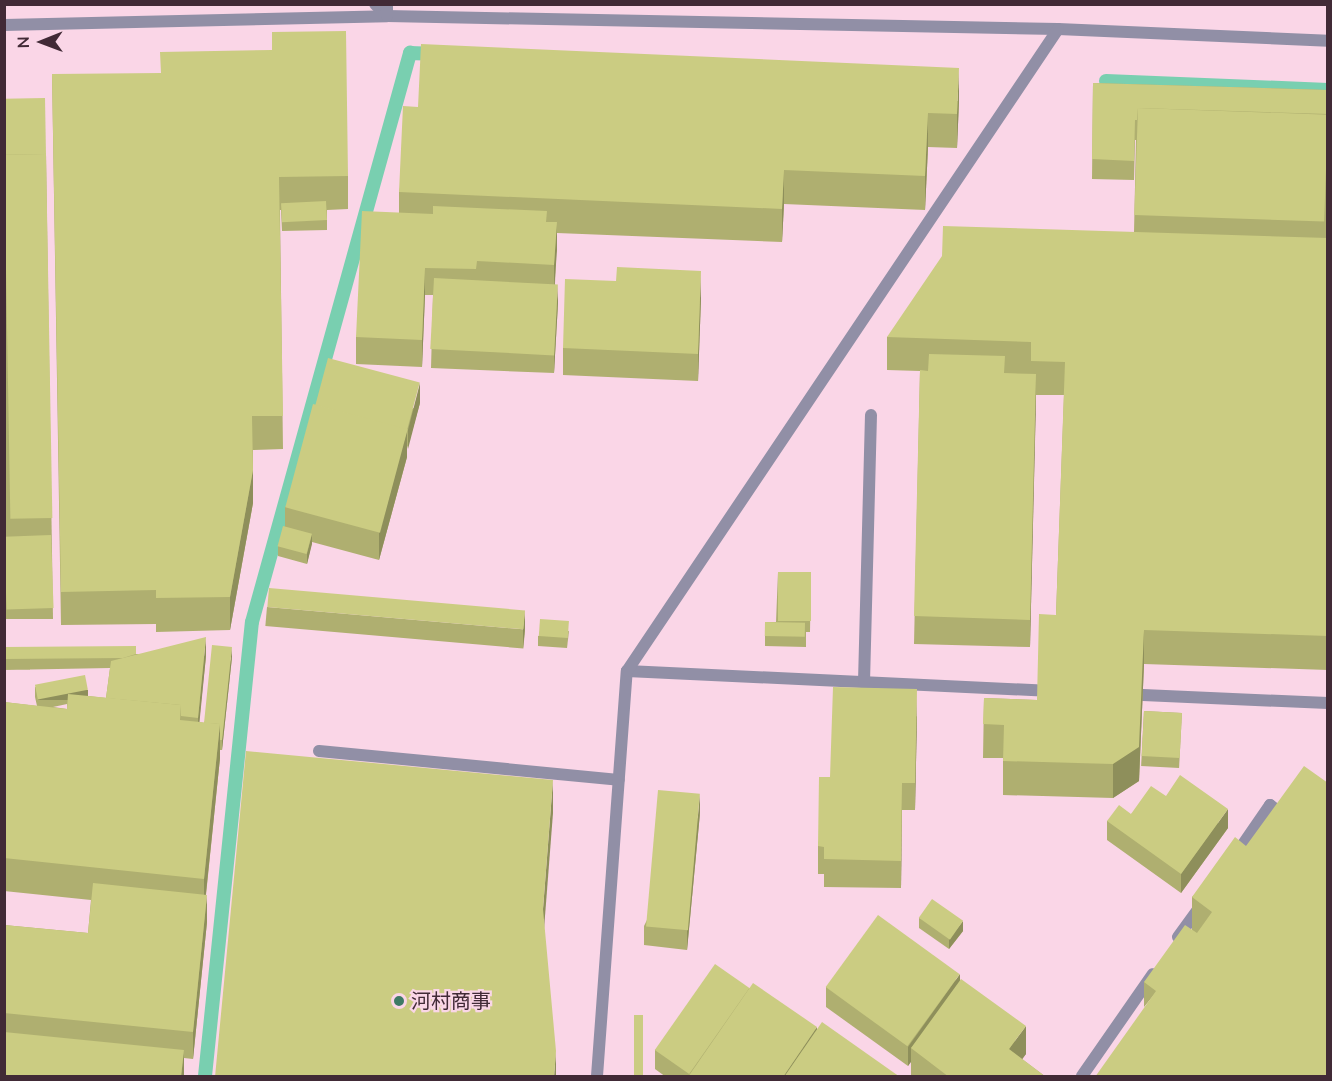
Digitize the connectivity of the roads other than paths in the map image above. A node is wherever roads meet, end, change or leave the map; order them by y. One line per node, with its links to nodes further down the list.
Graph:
1 (375, 4): 2 (street)
2 (387, 10): 3 (street); 4 (street)
3 (4, 25)
4 (1058, 29): 5 (street); 7 (street)
5 (1328, 41)
6 (871, 416): 8 (street)
7 (627, 671): 8 (street); 13 (street)
8 (864, 682): 9 (street)
9 (1038, 690)
10 (1143, 695): 11 (street)
11 (1328, 704)
12 (319, 751): 13 (street)
13 (620, 780): 19 (street)
14 (1290, 819): 15 (street)
15 (1224, 871)
16 (1211, 890): 17 (street)
17 (1172, 946)
18 (1160, 964): 20 (street)
19 (597, 1077)
20 (1082, 1077)

